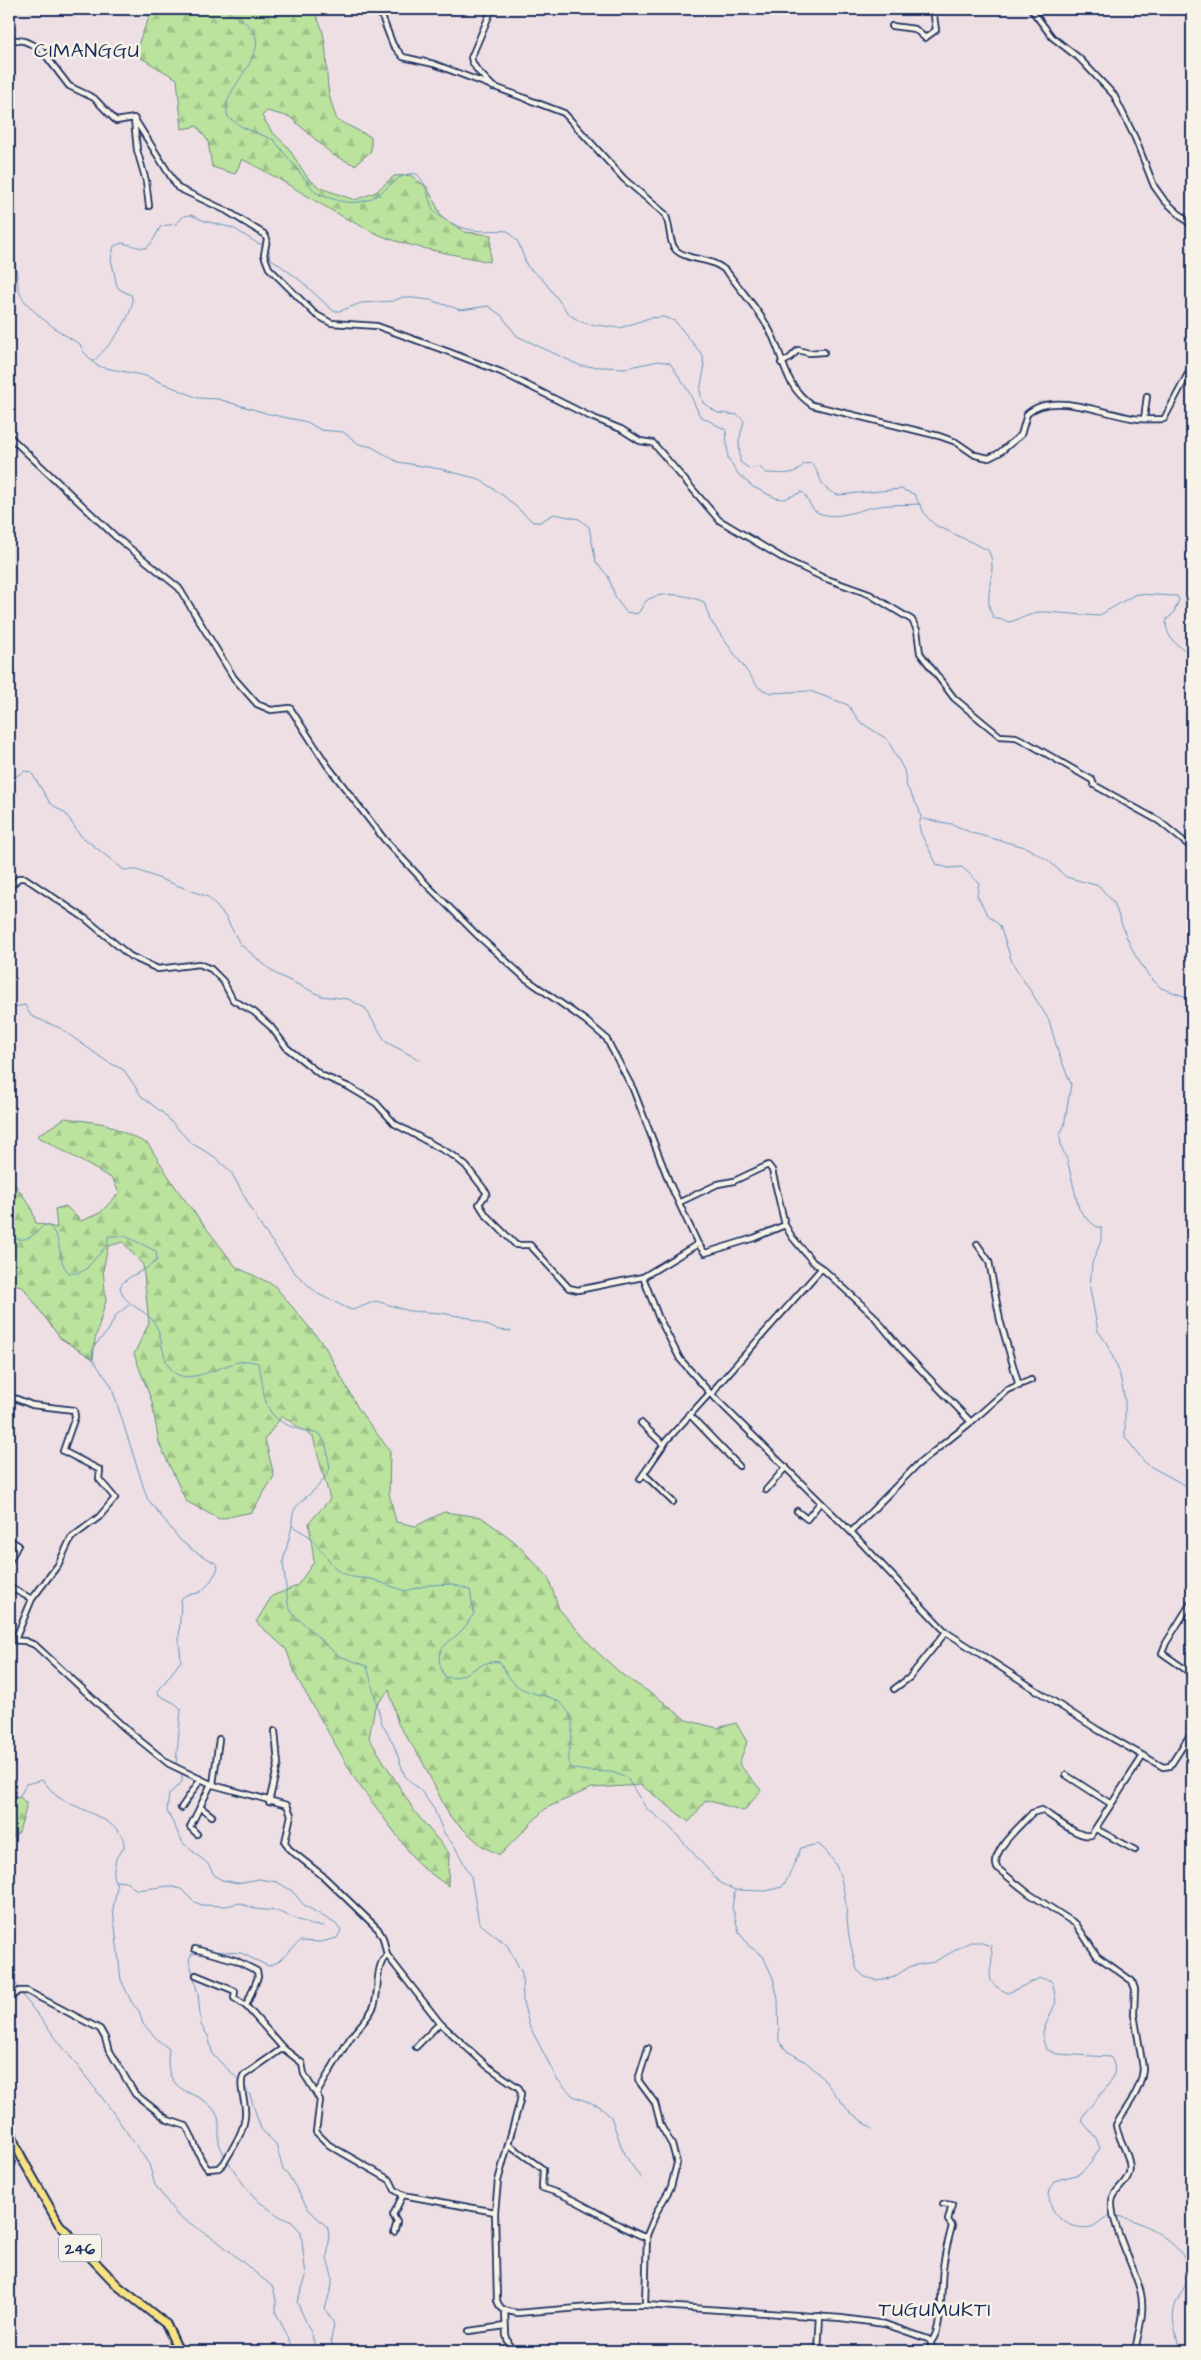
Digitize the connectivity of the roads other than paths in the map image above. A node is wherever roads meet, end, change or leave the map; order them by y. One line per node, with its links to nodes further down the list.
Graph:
1 (379, 9): 7 (street)
2 (492, 9): 7 (street)
3 (933, 9): 5 (street)
4 (1031, 9): 10 (street)
5 (892, 26)
6 (9, 39): 8 (street)
7 (493, 87): 12 (street)
8 (134, 118): 9 (street); 17 (street)
9 (149, 206)
10 (1192, 226)
11 (824, 352): 12 (street)
12 (781, 363): 15 (street)
13 (1192, 366): 15 (street)
14 (1147, 396): 15 (street)
15 (1144, 418)
16 (9, 436): 19 (street)
17 (1192, 848)
18 (9, 888): 24 (street)
19 (680, 1202): 20 (street); 21 (street)
20 (785, 1225): 21 (street); 23 (street)
21 (698, 1244): 24 (street)
22 (978, 1244): 26 (street)
23 (821, 1268): 27 (street); 30 (street)
24 (643, 1277): 27 (street)
25 (1031, 1380): 26 (street)
26 (1018, 1386): 30 (street)
27 (711, 1394): 29 (street); 34 (street)
28 (9, 1398): 45 (street)
29 (689, 1414): 32 (street); 33 (street)
30 (971, 1422): 41 (street)
31 (642, 1423): 32 (street)
32 (664, 1445): 35 (street)
33 (739, 1466)
34 (786, 1467): 37 (street); 39 (street)
35 (644, 1474): 36 (street); 38 (street)
36 (640, 1479)
37 (766, 1490)
38 (673, 1502)
39 (820, 1503): 40 (street); 41 (street)
40 (797, 1511)
41 (851, 1532): 47 (street)
42 (9, 1540): 43 (street)
43 (9, 1562)
44 (9, 1587): 45 (street)
45 (32, 1599): 49 (street)
46 (1192, 1601): 50 (street)
47 (946, 1632): 51 (street); 55 (street)
48 (9, 1640): 49 (street)
49 (14, 1640): 57 (street)
50 (1192, 1674)
51 (894, 1689)
52 (275, 1731): 59 (street)
53 (1192, 1732): 55 (street)
54 (219, 1740): 58 (street)
55 (1143, 1756): 60 (street)
56 (1066, 1775): 60 (street)
57 (201, 1779): 58 (street); 62 (street)
58 (212, 1785): 59 (street); 61 (street)
59 (269, 1802): 68 (street)
60 (1111, 1804): 64 (street)
61 (200, 1807): 63 (street); 65 (street)
62 (181, 1808)
63 (212, 1816)
64 (1096, 1829): 66 (street); 94 (street)
65 (198, 1834)
66 (1135, 1850)
67 (195, 1949): 71 (street)
68 (386, 1955): 72 (street); 76 (street)
69 (196, 1974): 71 (street)
70 (9, 1999): 74 (street)
71 (246, 2006): 74 (street)
72 (440, 2023): 73 (street); 78 (street)
73 (416, 2047)
74 (283, 2048): 76 (street)
75 (648, 2048): 83 (street)
76 (317, 2093): 79 (street)
77 (9, 2123): 90 (main road, 246)
78 (508, 2144): 81 (street); 83 (street)
79 (403, 2195): 81 (street); 82 (street)
80 (943, 2204): 89 (street)
81 (495, 2212): 85 (street)
82 (394, 2232)
83 (647, 2238): 84 (street)
84 (644, 2305): 85 (street); 86 (street)
85 (505, 2311): 87 (street)
86 (820, 2316): 89 (street); 92 (street)
87 (505, 2326): 88 (street); 91 (street)
88 (468, 2331)
89 (931, 2342): 93 (street)
90 (179, 2351)
91 (511, 2351)
92 (818, 2351)
93 (931, 2351)
94 (1135, 2351)

